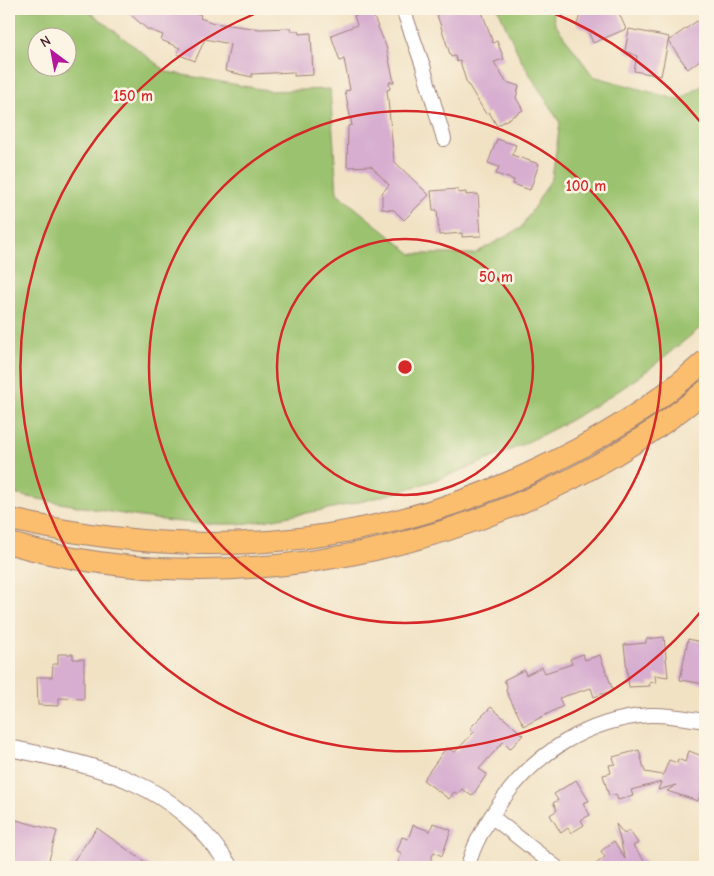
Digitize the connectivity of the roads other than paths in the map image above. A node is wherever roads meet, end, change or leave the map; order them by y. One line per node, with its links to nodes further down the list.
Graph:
1 (403, 9): 2 (street)
2 (444, 139)
3 (705, 361): 5 (main road)
4 (705, 391): 6 (main road)
5 (9, 519)
6 (9, 543)
7 (705, 722): 9 (street)
8 (9, 748): 10 (street)
9 (491, 816): 11 (street); 12 (street)
10 (230, 867)
11 (468, 867)
12 (556, 867)

